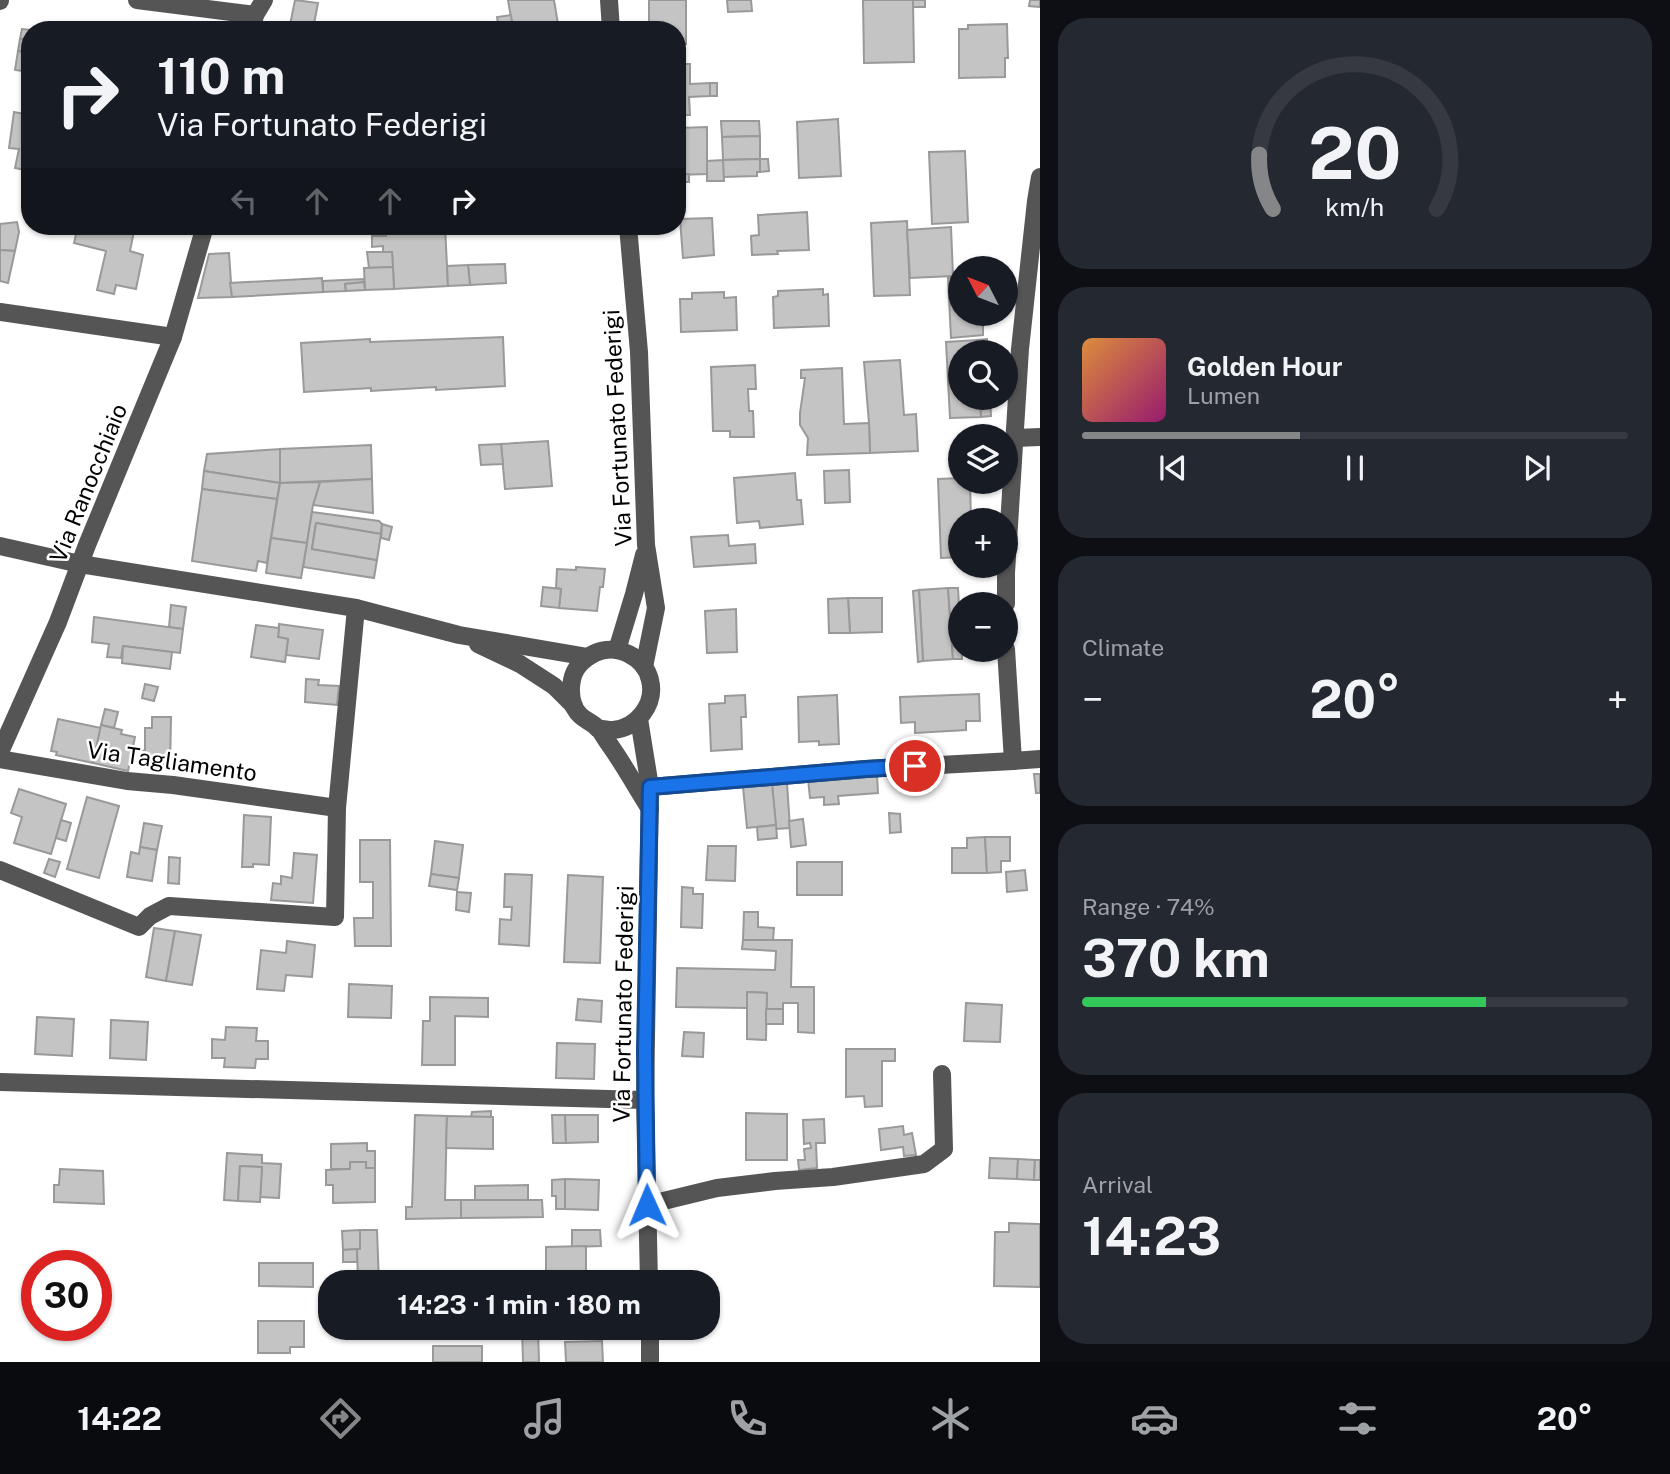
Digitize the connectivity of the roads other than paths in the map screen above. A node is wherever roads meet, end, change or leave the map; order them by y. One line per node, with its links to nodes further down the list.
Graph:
1 (137, 0): 3 (street)
2 (608, 0): 4 (street)
3 (257, 15)
4 (610, 21)
5 (1040, 177): 6 (street)
6 (1038, 201): 11 (street)
7 (202, 235): 10 (street, Via Ranocchiaio)
8 (629, 235): 15 (street, Via Fortunato Federigi)
9 (0, 312): 10 (street)
10 (173, 337): 17 (street, Via Ranocchiaio)
11 (1015, 424)
12 (1040, 437): 13 (street)
13 (1018, 438)
14 (1011, 494): 18 (street)
15 (646, 545): 21 (street); 24 (street, Via Fortunato Federigi)
16 (0, 546): 17 (street)
17 (80, 564): 19 (street); 28 (street, Via Ranocchiaio)
18 (1006, 592)
19 (356, 608): 20 (street); 33 (street)
20 (459, 635): 22 (street); 25 (street)
21 (617, 650): 22 (street); 24 (street)
22 (588, 657): 25 (street)
23 (1007, 662): 31 (street)
24 (644, 667): 26 (street)
25 (574, 706): 27 (street)
26 (639, 719): 27 (street); 32 (street, Via Fortunato Federigi)
27 (597, 728): 34 (street)
28 (0, 752)
29 (0, 759): 33 (street, Via Tagliamento)
30 (1040, 759): 31 (street)
31 (1013, 761): 32 (street)
32 (650, 787): 34 (street, Via Fortunato Federigi)
33 (337, 808): 35 (street)
34 (650, 809): 38 (street, Via Fortunato Federigi)
35 (0, 870)
36 (942, 1074): 39 (street)
37 (0, 1082): 38 (street)
38 (645, 1100): 39 (street, Via Fortunato Federigi)
39 (647, 1205): 40 (street, Via Fortunato Federigi)
40 (649, 1270)
41 (650, 1340): 42 (street)
42 (650, 1362)

